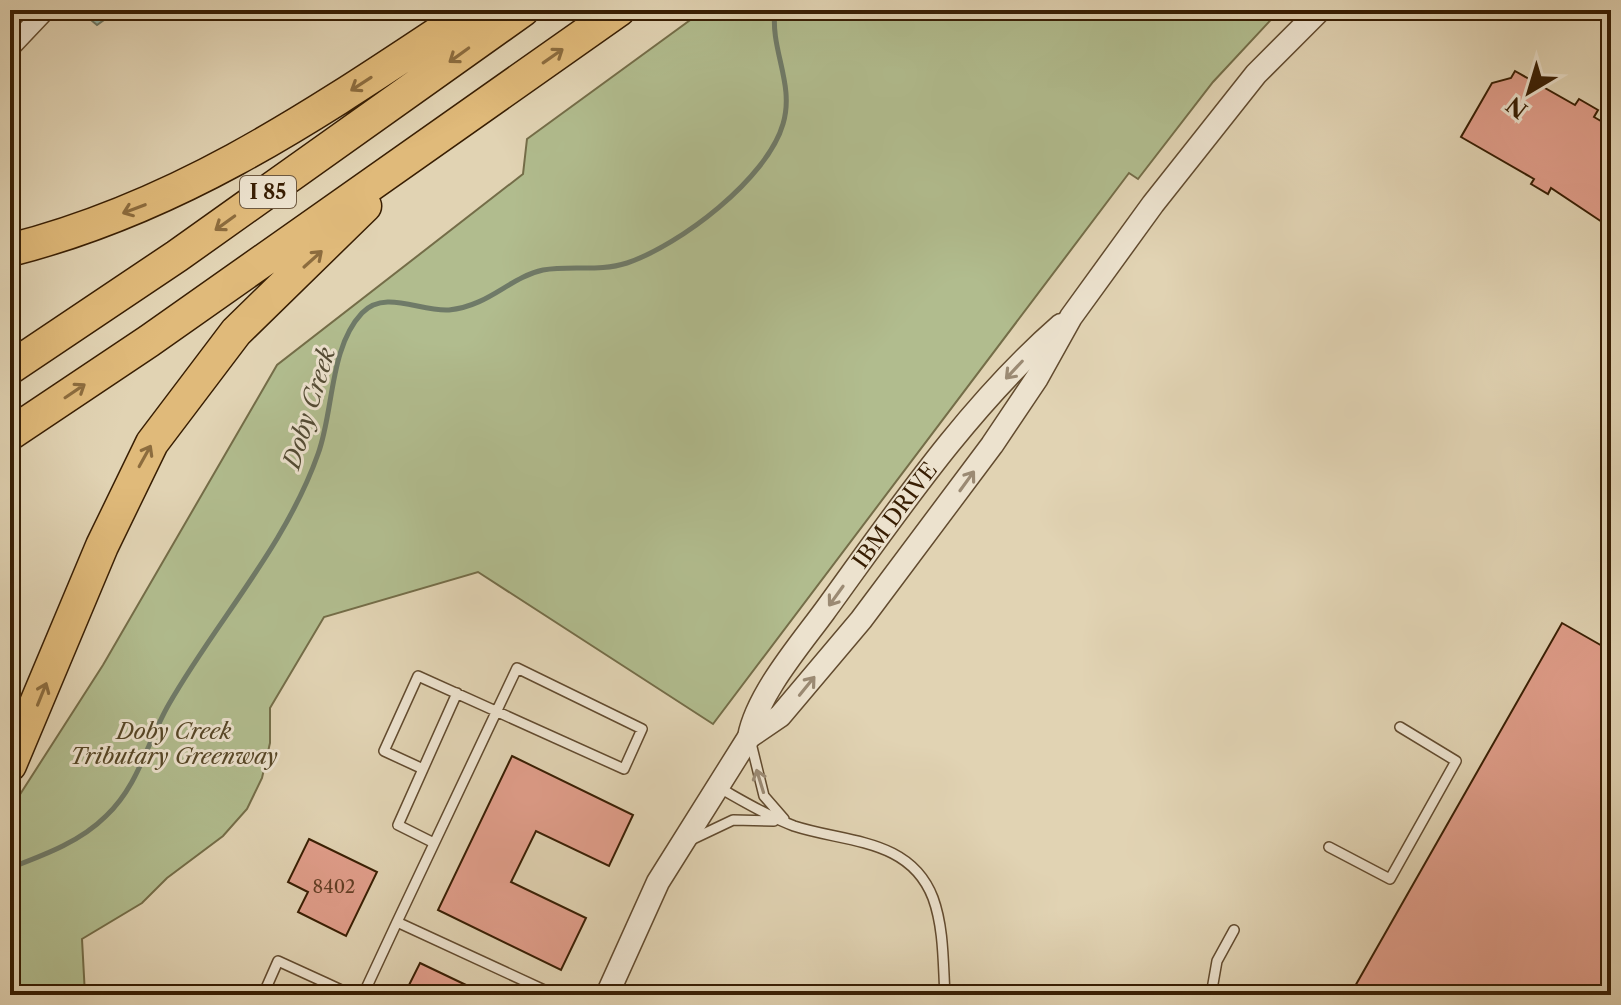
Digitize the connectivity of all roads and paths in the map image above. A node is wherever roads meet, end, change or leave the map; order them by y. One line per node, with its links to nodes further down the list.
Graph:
1 (46, 10): 6 (street)
2 (473, 10): 8 (highway, one-way to 8)
3 (523, 10): 10 (highway, I 85, one-way to 10)
4 (619, 10): 7 (highway, I 85, one-way to 4)
5 (1320, 10): 9 (street, IBM DRIVE)
6 (10, 48)
7 (398, 166): 11 (highway, I 85, one-way to 7); 16 (highway, one-way to 7)
8 (10, 250)
9 (1071, 317): 15 (street, IBM DRIVE, one-way to 9); 15 (street, IBM DRIVE, one-way to 15)
10 (10, 368)
11 (10, 434)
12 (457, 693): 13 (lane); 17 (lane); 17 (lane)
13 (496, 711): 13 (lane); 20 (lane)
14 (1400, 727): 21 (lane)
15 (749, 737): 18 (street, IBM DRIVE); 19 (lane, one-way to 15)
16 (10, 765)
17 (423, 769): 20 (lane)
18 (716, 785): 19 (lane); 22 (street, IBM DRIVE)
19 (793, 825): 22 (lane); 32 (lane)
20 (434, 843): 23 (lane)
21 (1329, 847)
22 (673, 857): 31 (street, IBM DRIVE)
23 (397, 922): 29 (lane); 30 (lane)
24 (1234, 930): 33 (lane)
25 (324, 982): 26 (lane); 27 (lane); 28 (lane)
26 (263, 995)
27 (317, 995)
28 (352, 995)
29 (363, 995)
30 (555, 995)
31 (607, 995)
32 (945, 995)
33 (1211, 995)

